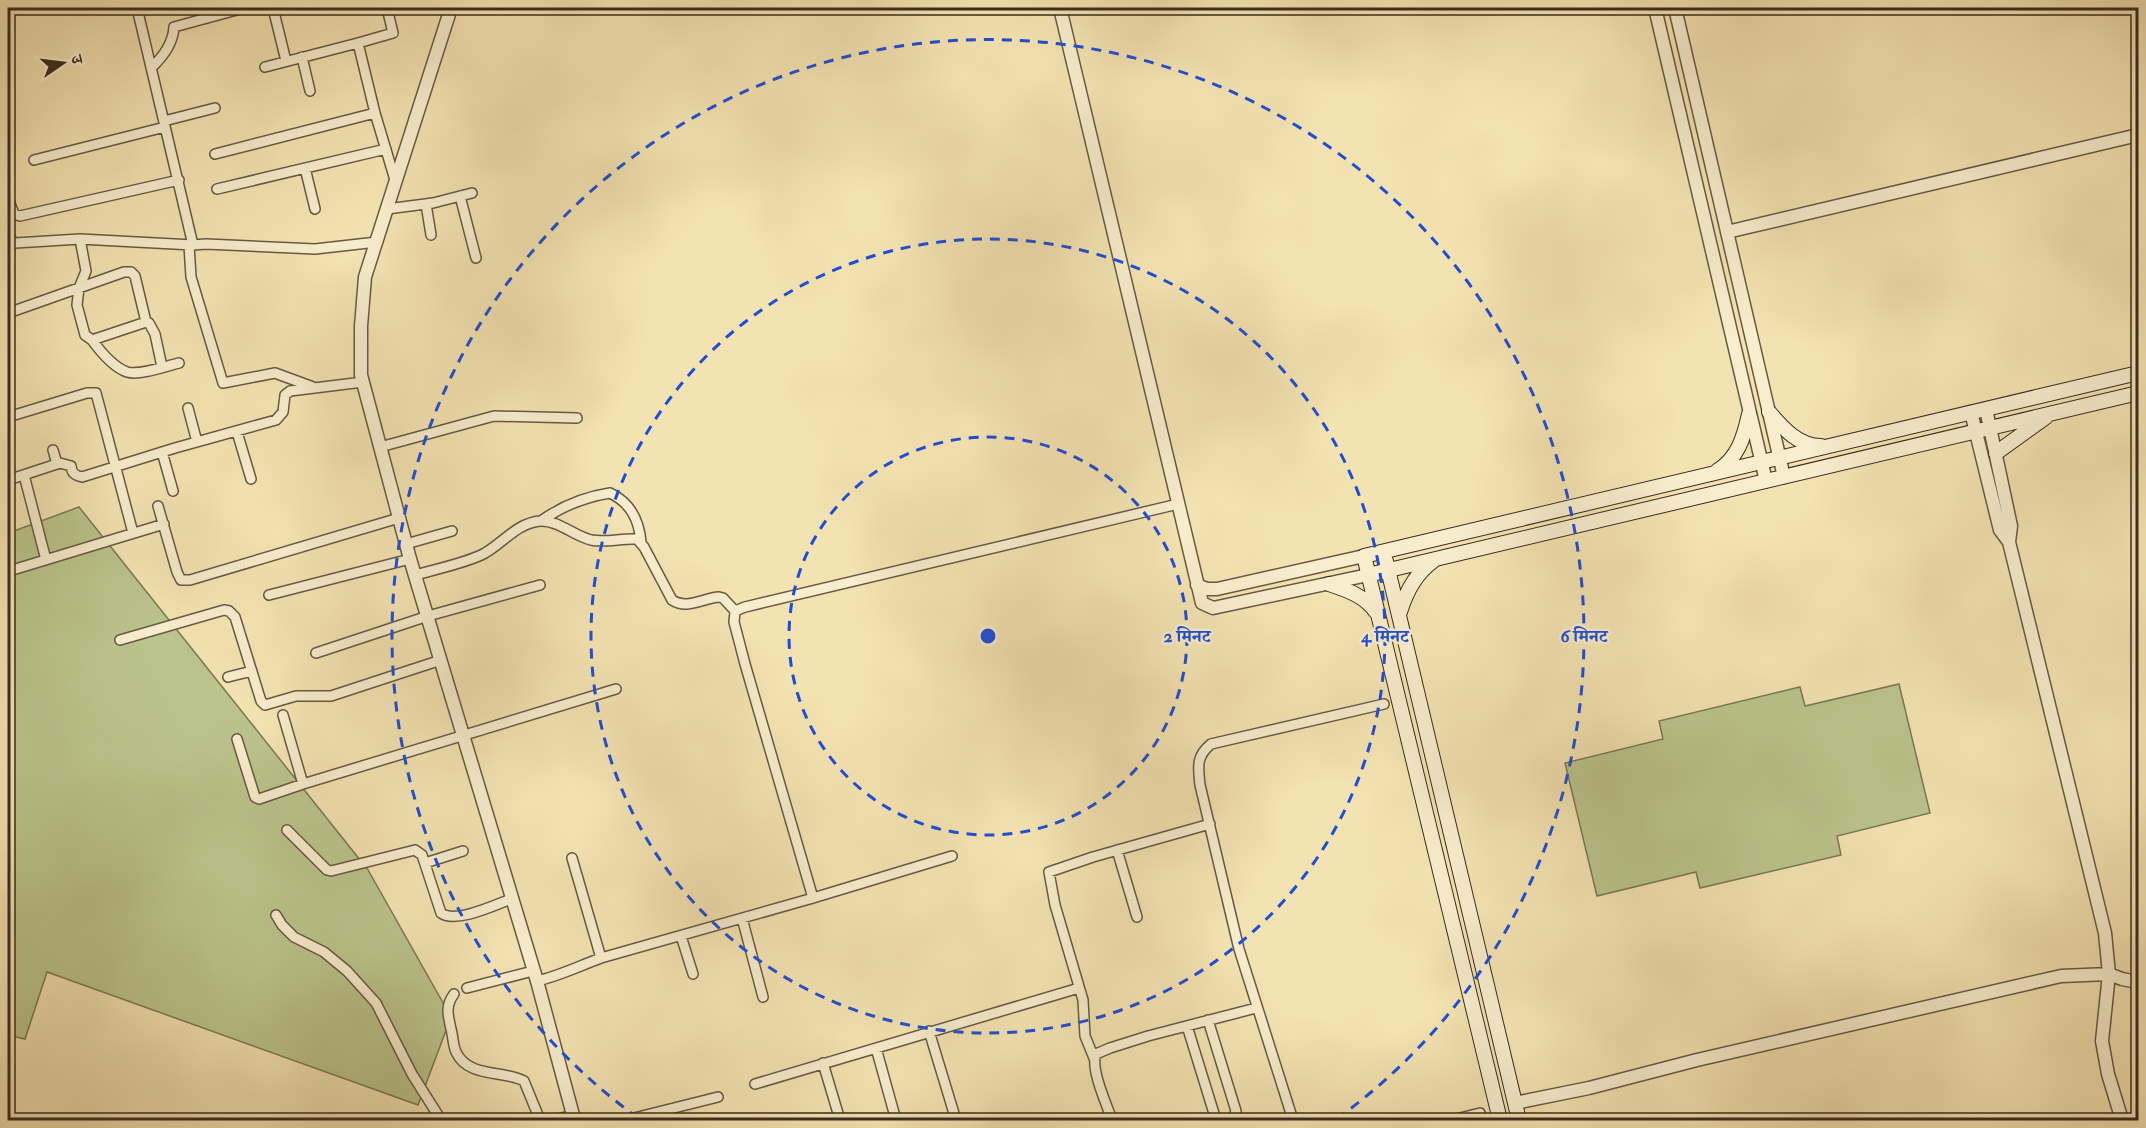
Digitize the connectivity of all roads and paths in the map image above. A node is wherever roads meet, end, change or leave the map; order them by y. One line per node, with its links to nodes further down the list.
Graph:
1 (137, 8): 13 (street)
2 (244, 8): 13 (street)
3 (273, 8): 11 (street)
4 (387, 8): 9 (street)
5 (451, 8): 24 (street)
6 (1060, 8): 77 (street)
7 (1655, 8): 54 (street)
8 (1675, 8): 33 (street)
9 (358, 43): 10 (street); 16 (street)
10 (302, 57): 11 (street); 14 (street)
11 (286, 62): 12 (street)
12 (265, 67)
13 (152, 68): 17 (street)
14 (310, 91)
15 (215, 108): 17 (street)
16 (375, 113): 19 (street); 20 (street)
17 (165, 124): 21 (street); 23 (street)
18 (2139, 135): 33 (street)
19 (386, 149): 22 (street); 24 (street)
20 (215, 154)
21 (34, 160)
22 (305, 168): 25 (street); 30 (street)
23 (179, 180): 32 (street); 37 (street)
24 (395, 180): 31 (street)
25 (217, 189)
26 (472, 193): 27 (street)
27 (460, 196): 29 (street); 38 (street)
28 (8, 198): 32 (street)
29 (426, 204): 31 (street); 34 (street)
30 (315, 209)
31 (387, 209): 36 (street)
32 (9, 217): 35 (street)
33 (1727, 232): 51 (street)
34 (431, 236)
35 (80, 239): 37 (street); 39 (street)
36 (377, 242): 37 (street); 46 (street)
37 (191, 245): 47 (street)
38 (476, 258)
39 (79, 288): 40 (street); 41 (street); 42 (street)
40 (8, 313)
41 (146, 322): 42 (street); 44 (street)
42 (92, 340): 44 (street)
43 (179, 363): 44 (street)
44 (162, 367)
45 (2139, 373): 50 (main road)
46 (363, 382): 47 (street); 62 (street)
47 (315, 388): 59 (street)
48 (2139, 393): 53 (main road)
49 (188, 408): 60 (street)
50 (1986, 409): 52 (main road); 57 (street)
51 (1769, 412): 61 (main road); 66 (street)
52 (1971, 412): 58 (street); 61 (main road)
53 (2053, 412): 57 (main road); 65 (main road)
54 (1749, 414): 67 (street); 70 (main road)
55 (8, 417): 69 (street)
56 (577, 418): 62 (street)
57 (1991, 427): 58 (main road); 65 (street)
58 (1976, 431): 72 (main road); 85 (street)
59 (237, 432): 60 (street); 73 (street)
60 (197, 442): 64 (street)
61 (1828, 446): 66 (main road)
62 (380, 447): 79 (street)
63 (53, 450): 68 (street)
64 (162, 452): 69 (street); 76 (street)
65 (1996, 453): 85 (street)
66 (1780, 458): 67 (main road); 72 (street)
67 (1761, 462): 70 (main road); 75 (street)
68 (57, 464): 69 (street); 71 (street)
69 (115, 466): 83 (street)
70 (1713, 473): 87 (main road)
71 (24, 475): 74 (street); 91 (street)
72 (1784, 477): 75 (main road)
73 (251, 478)
74 (8, 480)
75 (1766, 481): 90 (main road)
76 (174, 491)
77 (1178, 504): 98 (street); 100 (street)
78 (158, 506): 81 (street)
79 (399, 518): 81 (street); 86 (street)
80 (541, 521): 84 (street); 84 (street); 94 (street)
81 (164, 524): 83 (street)
82 (452, 531): 86 (street)
83 (133, 533): 91 (street)
84 (641, 542): 100 (street)
85 (2009, 542): 132 (street)
86 (406, 544): 89 (street)
87 (1384, 551): 88 (main road); 92 (main road)
88 (1364, 556): 95 (main road); 98 (street)
89 (410, 559): 94 (street); 99 (street)
90 (1437, 559): 92 (main road); 102 (main road)
91 (46, 560): 93 (street)
92 (1389, 570): 95 (main road); 102 (main road)
93 (9, 571)
94 (415, 575): 101 (street)
95 (1368, 575): 96 (street); 103 (main road)
96 (1329, 584): 98 (street); 103 (main road)
97 (540, 585): 101 (street)
98 (1197, 585)
99 (269, 596)
100 (735, 612): 124 (street)
101 (428, 616): 105 (street); 106 (street)
102 (1400, 616): 110 (main road)
103 (1378, 617): 111 (main road)
104 (120, 640): 107 (street)
105 (316, 653)
106 (441, 660): 107 (street); 114 (street)
107 (252, 671): 108 (street)
108 (228, 677)
109 (616, 689): 114 (street)
110 (1416, 689): 111 (main road); 148 (main road)
111 (1398, 694): 163 (main road)
112 (1384, 704): 117 (street)
113 (283, 716): 116 (street)
114 (463, 735): 116 (street); 125 (street)
115 (237, 739): 116 (street)
116 (303, 783)
117 (1210, 824): 119 (street); 139 (street)
118 (287, 830): 123 (street)
119 (1117, 850): 127 (street); 136 (street)
120 (463, 851): 123 (street)
121 (952, 855): 124 (street)
122 (572, 858): 130 (street)
123 (424, 863): 125 (street)
124 (813, 898): 128 (street)
125 (512, 899): 133 (street)
126 (276, 915): 151 (street)
127 (1137, 917)
128 (742, 918): 129 (street); 138 (street)
129 (681, 936): 130 (street); 131 (street)
130 (601, 958): 133 (street)
131 (693, 974)
132 (2109, 974): 134 (street); 148 (street); 165 (street)
133 (535, 976): 135 (street); 150 (street)
134 (2139, 982)
135 (467, 988)
136 (1079, 988): 142 (street); 144 (street)
137 (454, 994): 152 (street)
138 (763, 997)
139 (1256, 1008): 140 (street); 161 (street)
140 (1208, 1020): 141 (street); 160 (street)
141 (1187, 1026): 144 (street); 159 (street)
142 (929, 1031): 143 (street); 157 (street)
143 (876, 1048): 145 (street); 156 (street)
144 (1095, 1058): 158 (street)
145 (823, 1063): 146 (street); 155 (street)
146 (755, 1084)
147 (718, 1096): 154 (street)
148 (1515, 1103): 164 (main road)
149 (1480, 1113): 162 (street)
150 (573, 1119): 153 (street)
151 (441, 1120)
152 (540, 1120)
153 (555, 1120)
154 (626, 1120)
155 (840, 1120)
156 (896, 1120)
157 (956, 1120)
158 (1112, 1120)
159 (1216, 1120)
160 (1226, 1120)
161 (1293, 1120)
162 (1452, 1120)
163 (1500, 1120)
164 (1519, 1120)
165 (2122, 1120)

